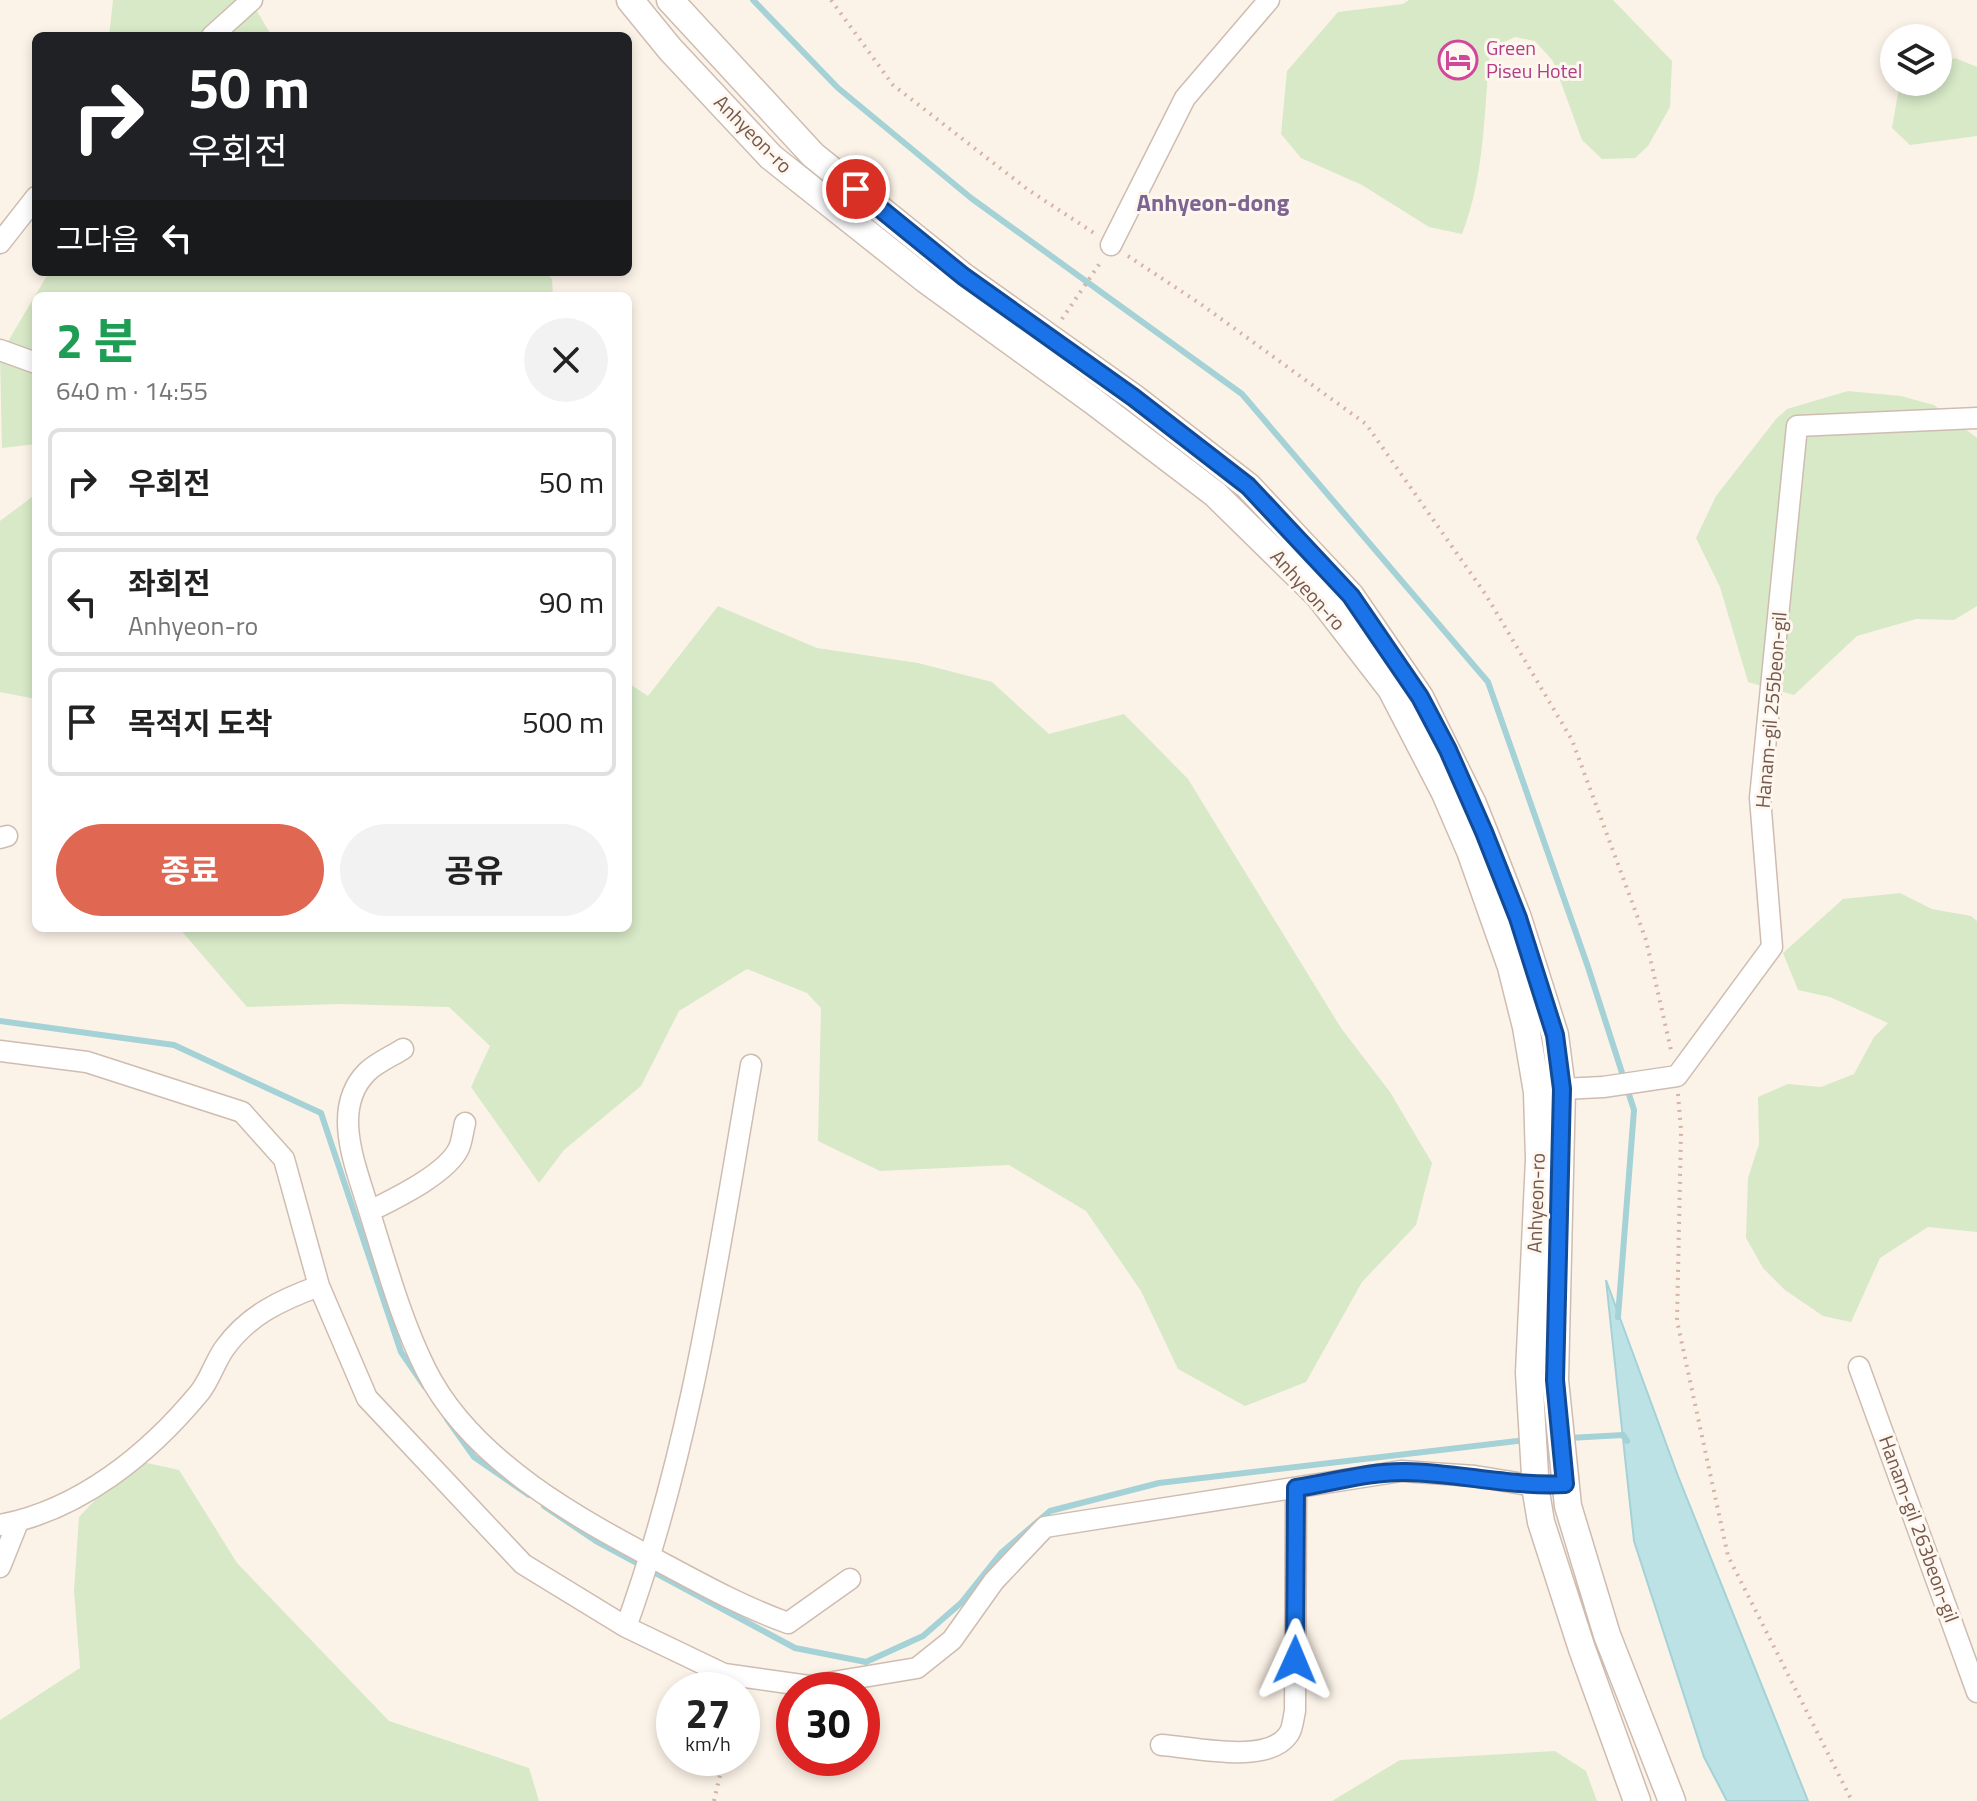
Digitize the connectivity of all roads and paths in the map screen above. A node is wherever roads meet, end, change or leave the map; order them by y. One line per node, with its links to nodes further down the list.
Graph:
1 (252, 0): 5 (street)
2 (630, 0): 16 (street, Anhyeon-ro)
3 (670, 0): 16 (street, Anhyeon-ro)
4 (1269, 0): 8 (street)
5 (216, 32)
6 (32, 202): 7 (street)
7 (0, 243)
8 (1110, 248): 9 (path)
9 (1076, 295)
10 (0, 350): 11 (street)
11 (32, 362)
12 (1977, 418): 16 (street, Hanam-gil 255beon-gil)
13 (403, 1049): 18 (street)
14 (0, 1051): 19 (street)
15 (751, 1065): 25 (street)
16 (1549, 1090): 21 (street, Anhyeon-ro); 22 (street, Anhyeon-ro)
17 (465, 1123): 18 (street)
18 (370, 1211): 25 (street)
19 (319, 1286): 24 (street); 28 (street)
20 (1859, 1367): 29 (street, Hanam-gil 263beon-gil)
21 (1534, 1473): 22 (street); 23 (street); 33 (street, Anhyeon-ro)
22 (1565, 1484): 34 (street, Anhyeon-ro)
23 (1296, 1488): 28 (street); 30 (street)
24 (9, 1523): 26 (street)
25 (648, 1566): 27 (street); 28 (street)
26 (0, 1567)
27 (850, 1579)
28 (626, 1627)
29 (1977, 1692)
30 (1161, 1745)
31 (720, 1776): 32 (path)
32 (714, 1801)
33 (1637, 1801)
34 (1672, 1801)

